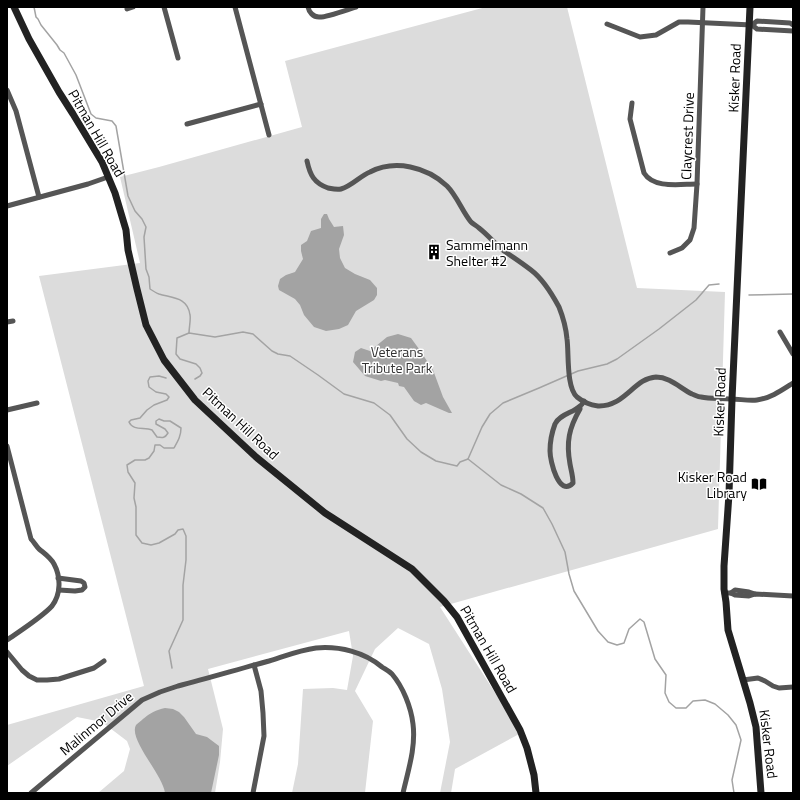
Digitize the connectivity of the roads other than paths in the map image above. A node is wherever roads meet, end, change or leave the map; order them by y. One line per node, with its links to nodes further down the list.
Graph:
1 (14, 7): 20 (main road, Pitman Hill Road)
2 (164, 7): 13 (street)
3 (235, 7): 16 (street)
4 (308, 7): 5 (street)
5 (356, 7)
6 (703, 7): 8 (street, Claycrest Drive)
7 (750, 7): 10 (main road, Kisker Road)
8 (702, 23): 9 (street); 10 (street); 21 (street, Claycrest Drive)
9 (607, 24)
10 (750, 25): 11 (street); 12 (street); 30 (main road, Kisker Road)
11 (793, 25)
12 (793, 30)
13 (178, 58)
14 (7, 90): 22 (street)
15 (632, 103): 21 (street)
16 (260, 104): 17 (street); 18 (street)
17 (187, 124)
18 (269, 135)
19 (307, 161): 31 (street)
20 (108, 177): 22 (street); 49 (main road, Pitman Hill Road)
21 (697, 184): 24 (street, Claycrest Drive)
22 (39, 197): 23 (street)
23 (7, 206)
24 (670, 253)
25 (7, 322): 26 (street)
26 (13, 322)
27 (780, 332): 28 (street)
28 (793, 354)
29 (793, 383): 30 (street)
30 (732, 399): 31 (street); 38 (main road, Kisker Road)
31 (584, 401): 33 (street)
32 (37, 403): 34 (street)
33 (580, 407): 33 (street)
34 (7, 410)
35 (7, 446): 36 (street)
36 (58, 578): 37 (street); 37 (street)
37 (59, 590): 40 (street)
38 (728, 593): 39 (street); 44 (main road, Kisker Road)
39 (793, 596)
40 (7, 640)
41 (7, 652): 42 (street)
42 (104, 661)
43 (254, 665): 46 (street, Malinmor Drive); 47 (street); 48 (street, Malinmor Drive)
44 (743, 680): 45 (street); 50 (main road, Kisker Road)
45 (793, 687)
46 (31, 793)
47 (253, 793)
48 (404, 793)
49 (536, 793)
50 (761, 793)

